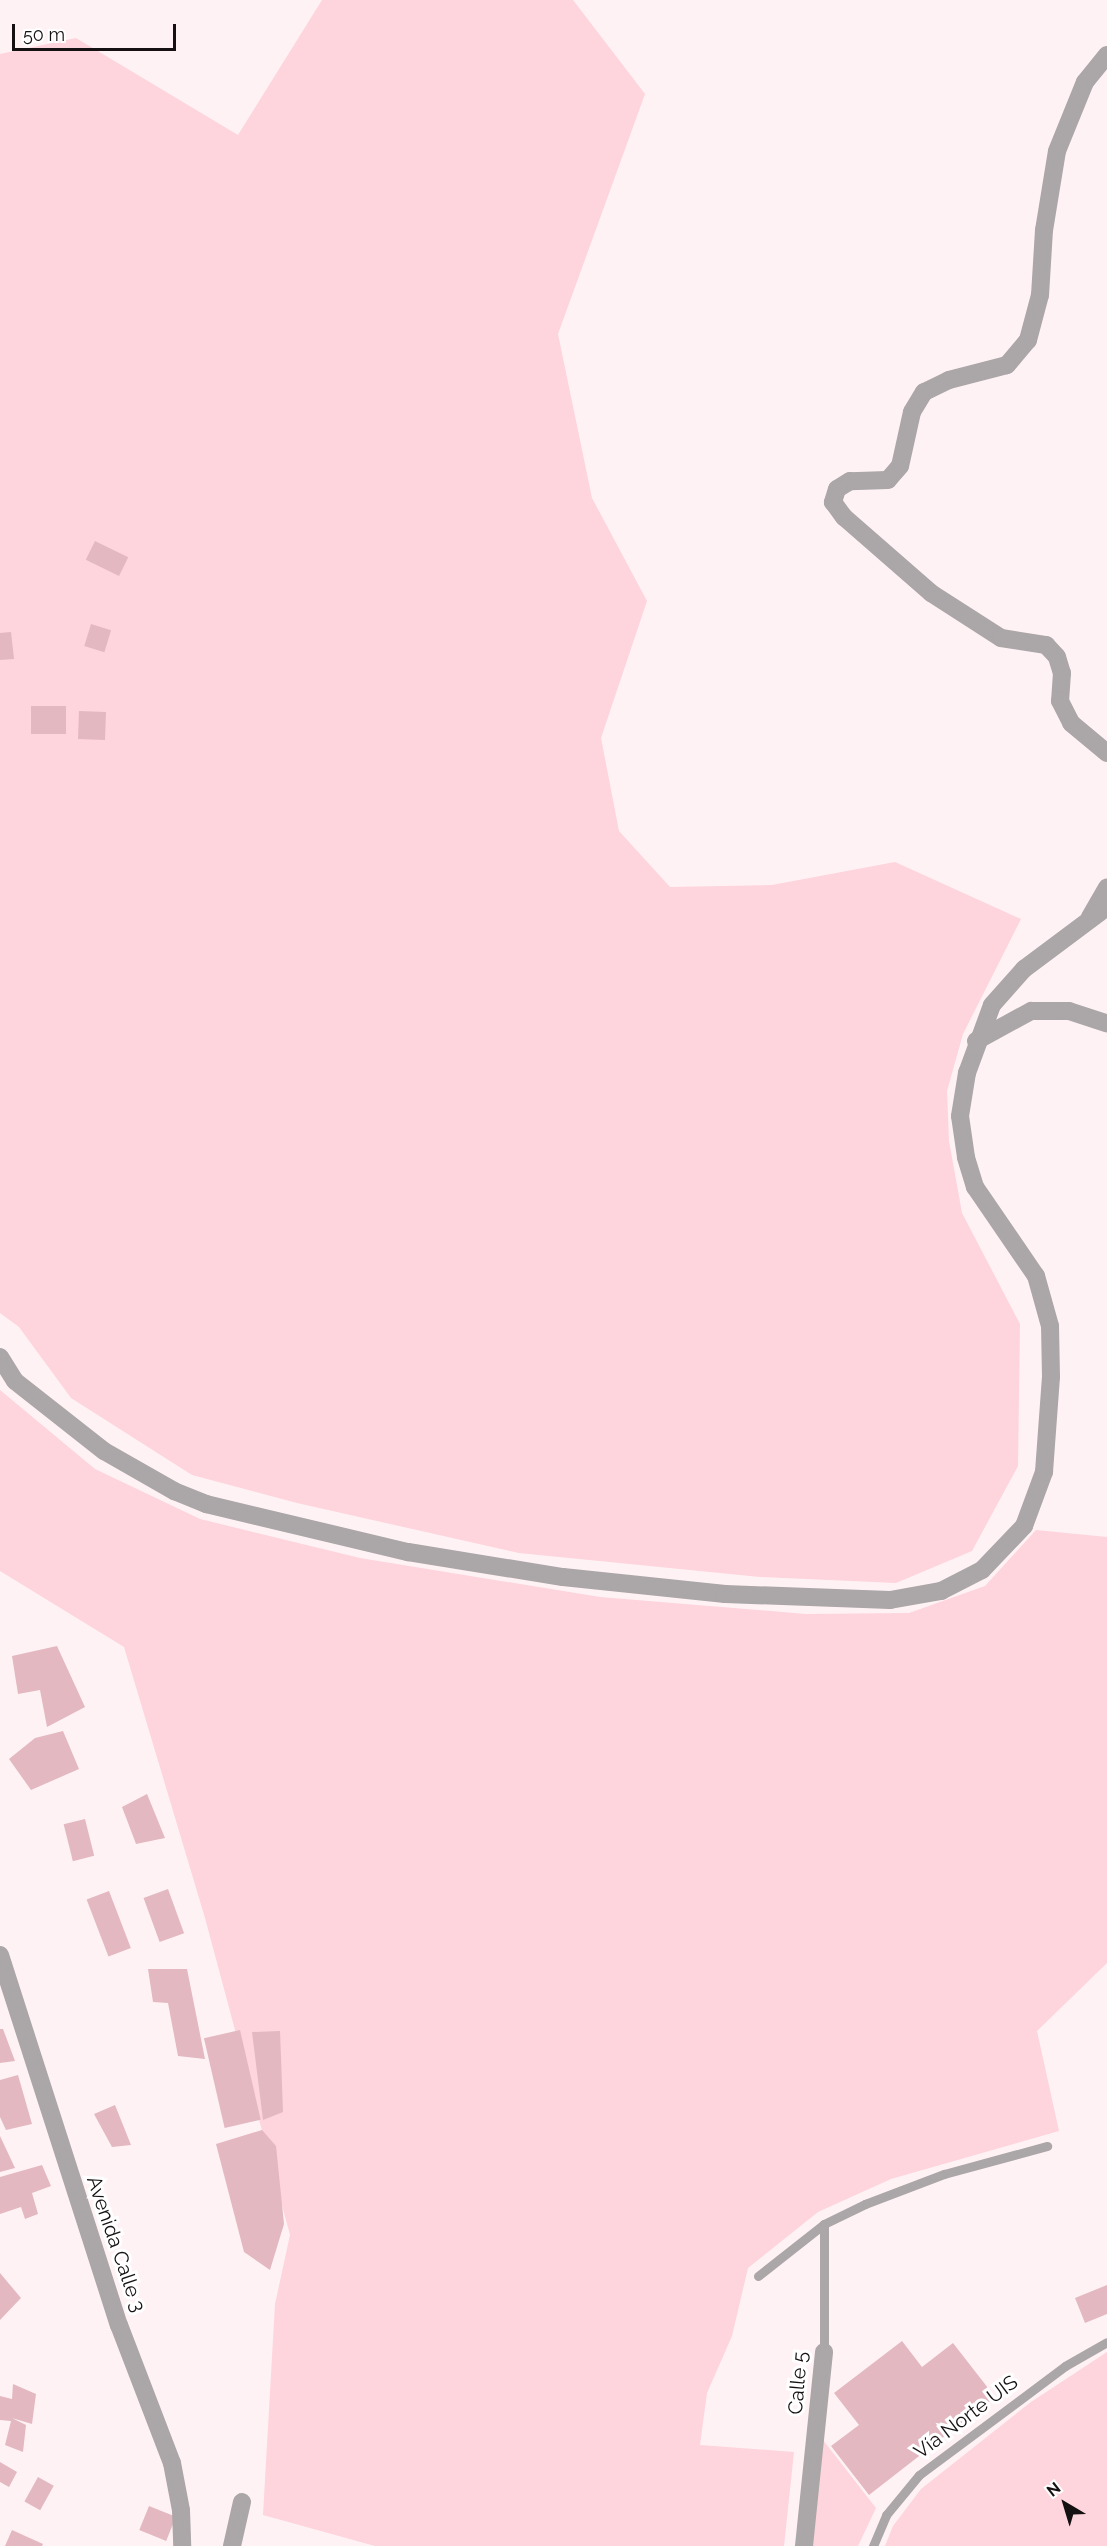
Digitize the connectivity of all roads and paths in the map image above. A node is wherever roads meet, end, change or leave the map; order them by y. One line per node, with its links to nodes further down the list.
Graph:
1 (1107, 55): 2 (street)
2 (1107, 753)
3 (1107, 887): 5 (street)
4 (1107, 907): 5 (street)
5 (1089, 918): 7 (street)
6 (1107, 1023): 7 (street)
7 (976, 1041): 8 (street)
8 (0, 1357)
9 (0, 1955): 16 (street, Avenida Calle 3)
10 (1047, 2146): 11 (lane)
11 (824, 2224): 12 (lane); 14 (lane, Calle 5)
12 (758, 2276)
13 (1107, 2342): 19 (lane, Vía Norte UIS)
14 (824, 2352): 18 (street, Calle 5)
15 (242, 2502): 17 (street)
16 (182, 2546)
17 (232, 2546)
18 (804, 2546)
19 (873, 2546)

